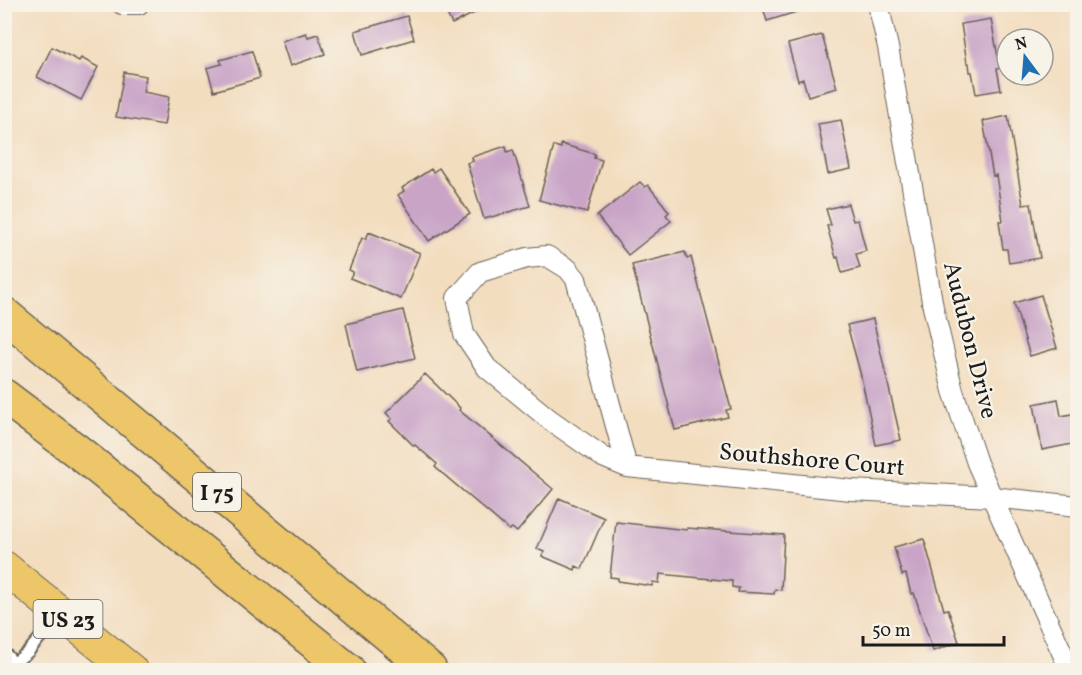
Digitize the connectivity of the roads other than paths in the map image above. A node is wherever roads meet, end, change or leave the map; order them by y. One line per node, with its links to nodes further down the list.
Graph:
1 (122, 4): 2 (street)
2 (139, 4)
3 (878, 4): 7 (street, Audubon Drive)
4 (4, 314): 16 (highway, I 75)
5 (4, 396): 15 (highway, I 75)
6 (627, 467): 6 (street, Southshore Court); 7 (street, Southshore Court)
7 (992, 497): 8 (street, Southshore Court); 17 (street, Audubon Drive)
8 (1077, 506)
9 (4, 567): 10 (main road, US 23)
10 (61, 613): 12 (lane); 14 (main road, US 23)
11 (4, 652): 12 (lane)
12 (14, 663): 13 (lane)
13 (5, 670)
14 (131, 670)
15 (348, 670)
16 (430, 670)
17 (1070, 670)

